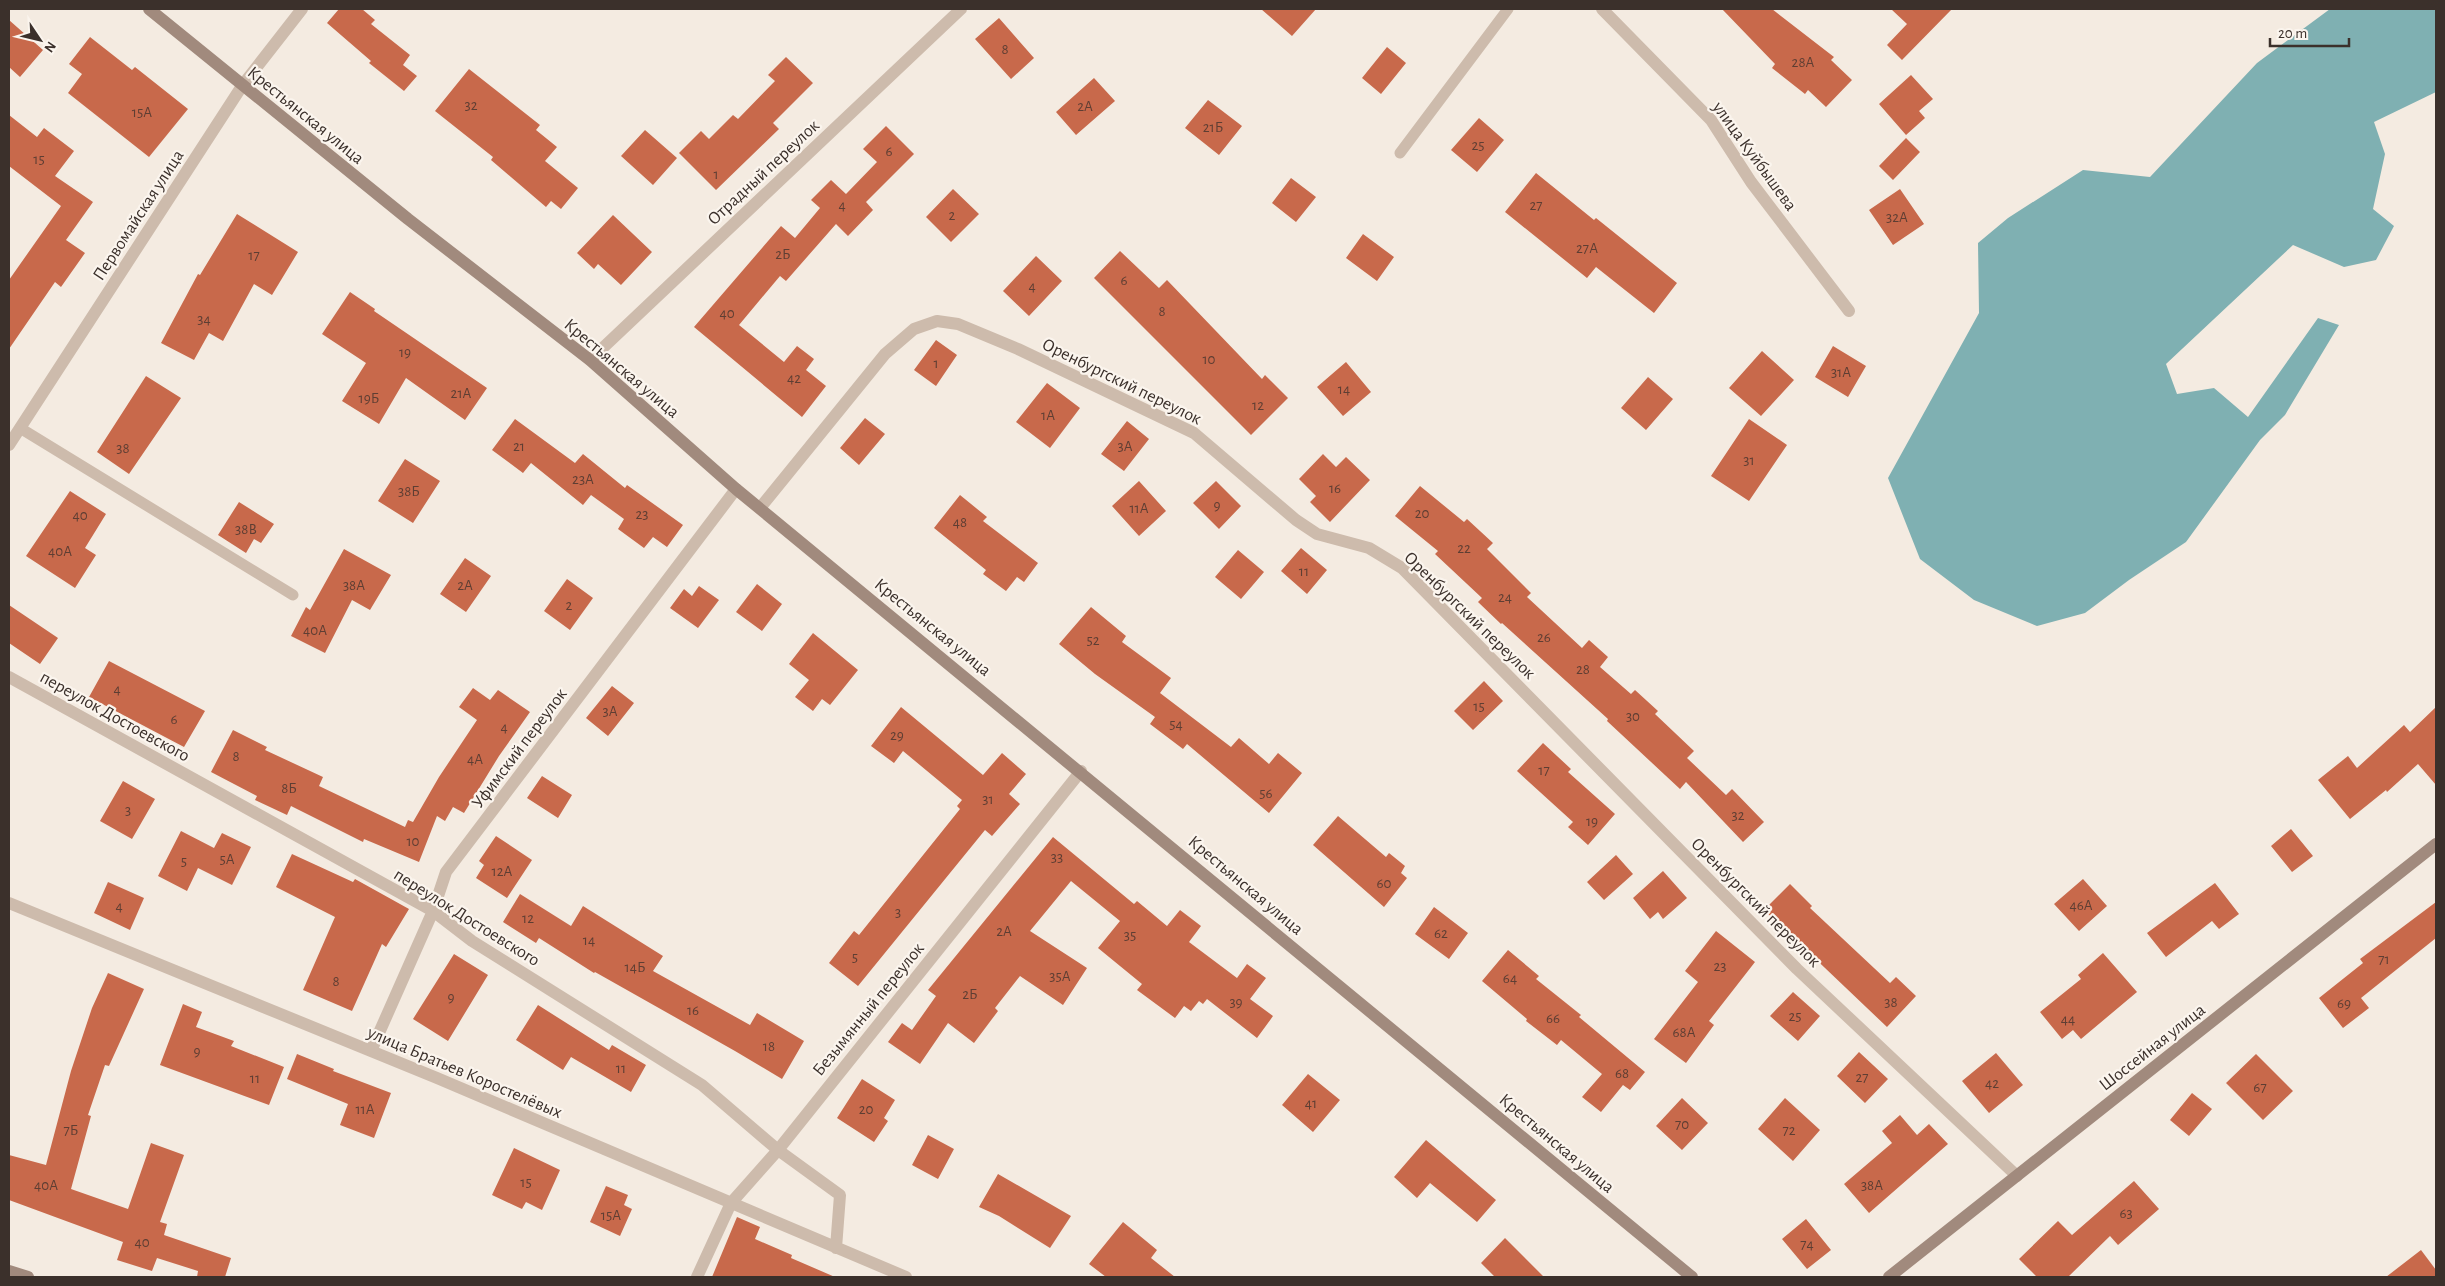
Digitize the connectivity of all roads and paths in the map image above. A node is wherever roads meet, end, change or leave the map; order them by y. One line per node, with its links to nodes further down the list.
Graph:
1 (149, 9): 6 (street, Крестьянская улица)
2 (302, 9): 6 (street, Первомайская улица)
3 (961, 9): 9 (street, Отрадный переулок)
4 (1508, 9): 7 (lane)
5 (1602, 9): 8 (street, улица Куйбышева)
6 (242, 86): 9 (street, Крестьянская улица); 10 (street, Первомайская улица)
7 (1400, 153)
8 (1849, 311)
9 (590, 360): 12 (street, Крестьянская улица)
10 (20, 428): 11 (street, Первомайская улица); 14 (lane)
11 (9, 445)
12 (736, 489): 13 (street, Крестьянская улица); 19 (street, Уфимский переулок)
13 (760, 508): 16 (street, Крестьянская улица); 22 (street, Оренбургский переулок)
14 (293, 595)
15 (9, 677): 19 (street, переулок Достоевского)
16 (1080, 771): 21 (street, Безымянный переулок); 29 (street, Крестьянская улица)
17 (2436, 844): 22 (street, Шоссейная улица)
18 (9, 903): 20 (street, улица Братьев Коростелёвых)
19 (433, 911): 20 (street, Уфимский переулок); 21 (street, переулок Достоевского)
20 (371, 1051): 23 (street, улица Братьев Коростелёвых)
21 (778, 1150): 23 (street, Безымянный переулок); 24 (street, переулок Достоевского)
22 (2017, 1176): 30 (street, Шоссейная улица)
23 (731, 1203): 24 (street, улица Братьев Коростелёвых); 27 (street, Безымянный переулок)
24 (836, 1248): 28 (street, улица Братьев Коростелёвых)
25 (9, 1271): 26 (street)
26 (28, 1277)
27 (697, 1277)
28 (906, 1277)
29 (1692, 1277)
30 (1889, 1277)

